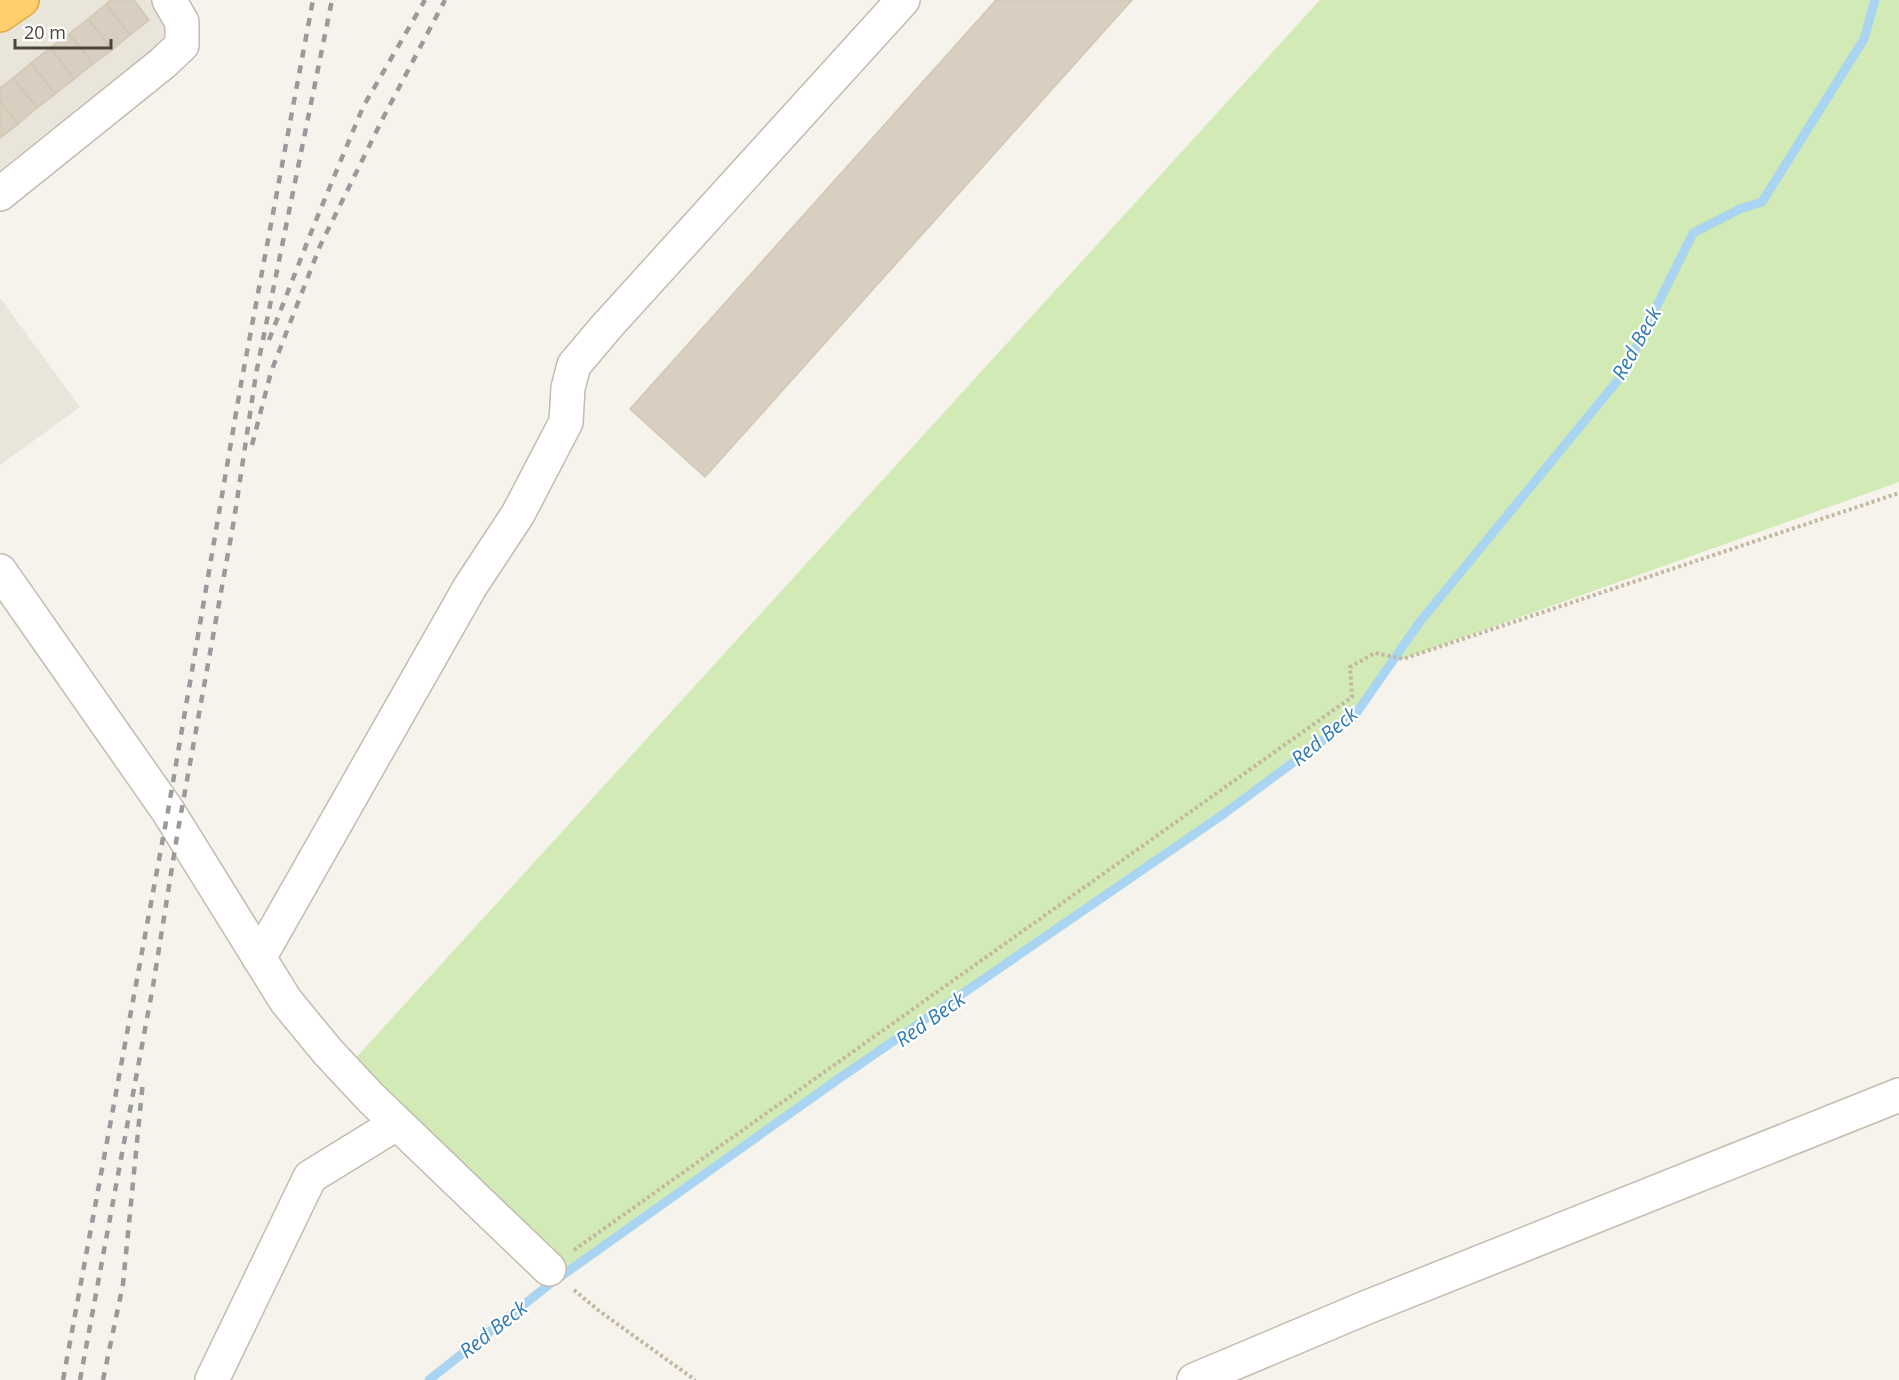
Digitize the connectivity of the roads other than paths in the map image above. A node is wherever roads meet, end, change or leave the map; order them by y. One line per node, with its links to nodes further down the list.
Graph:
1 (22, 0): 4 (highway)
2 (169, 0): 5 (lane)
3 (903, 0): 7 (lane)
4 (0, 15)
5 (0, 194)
6 (0, 571): 7 (lane)
7 (259, 958): 9 (lane)
8 (1899, 1095): 12 (lane)
9 (396, 1124): 10 (lane); 11 (lane)
10 (549, 1269)
11 (212, 1380)
12 (1194, 1380)

